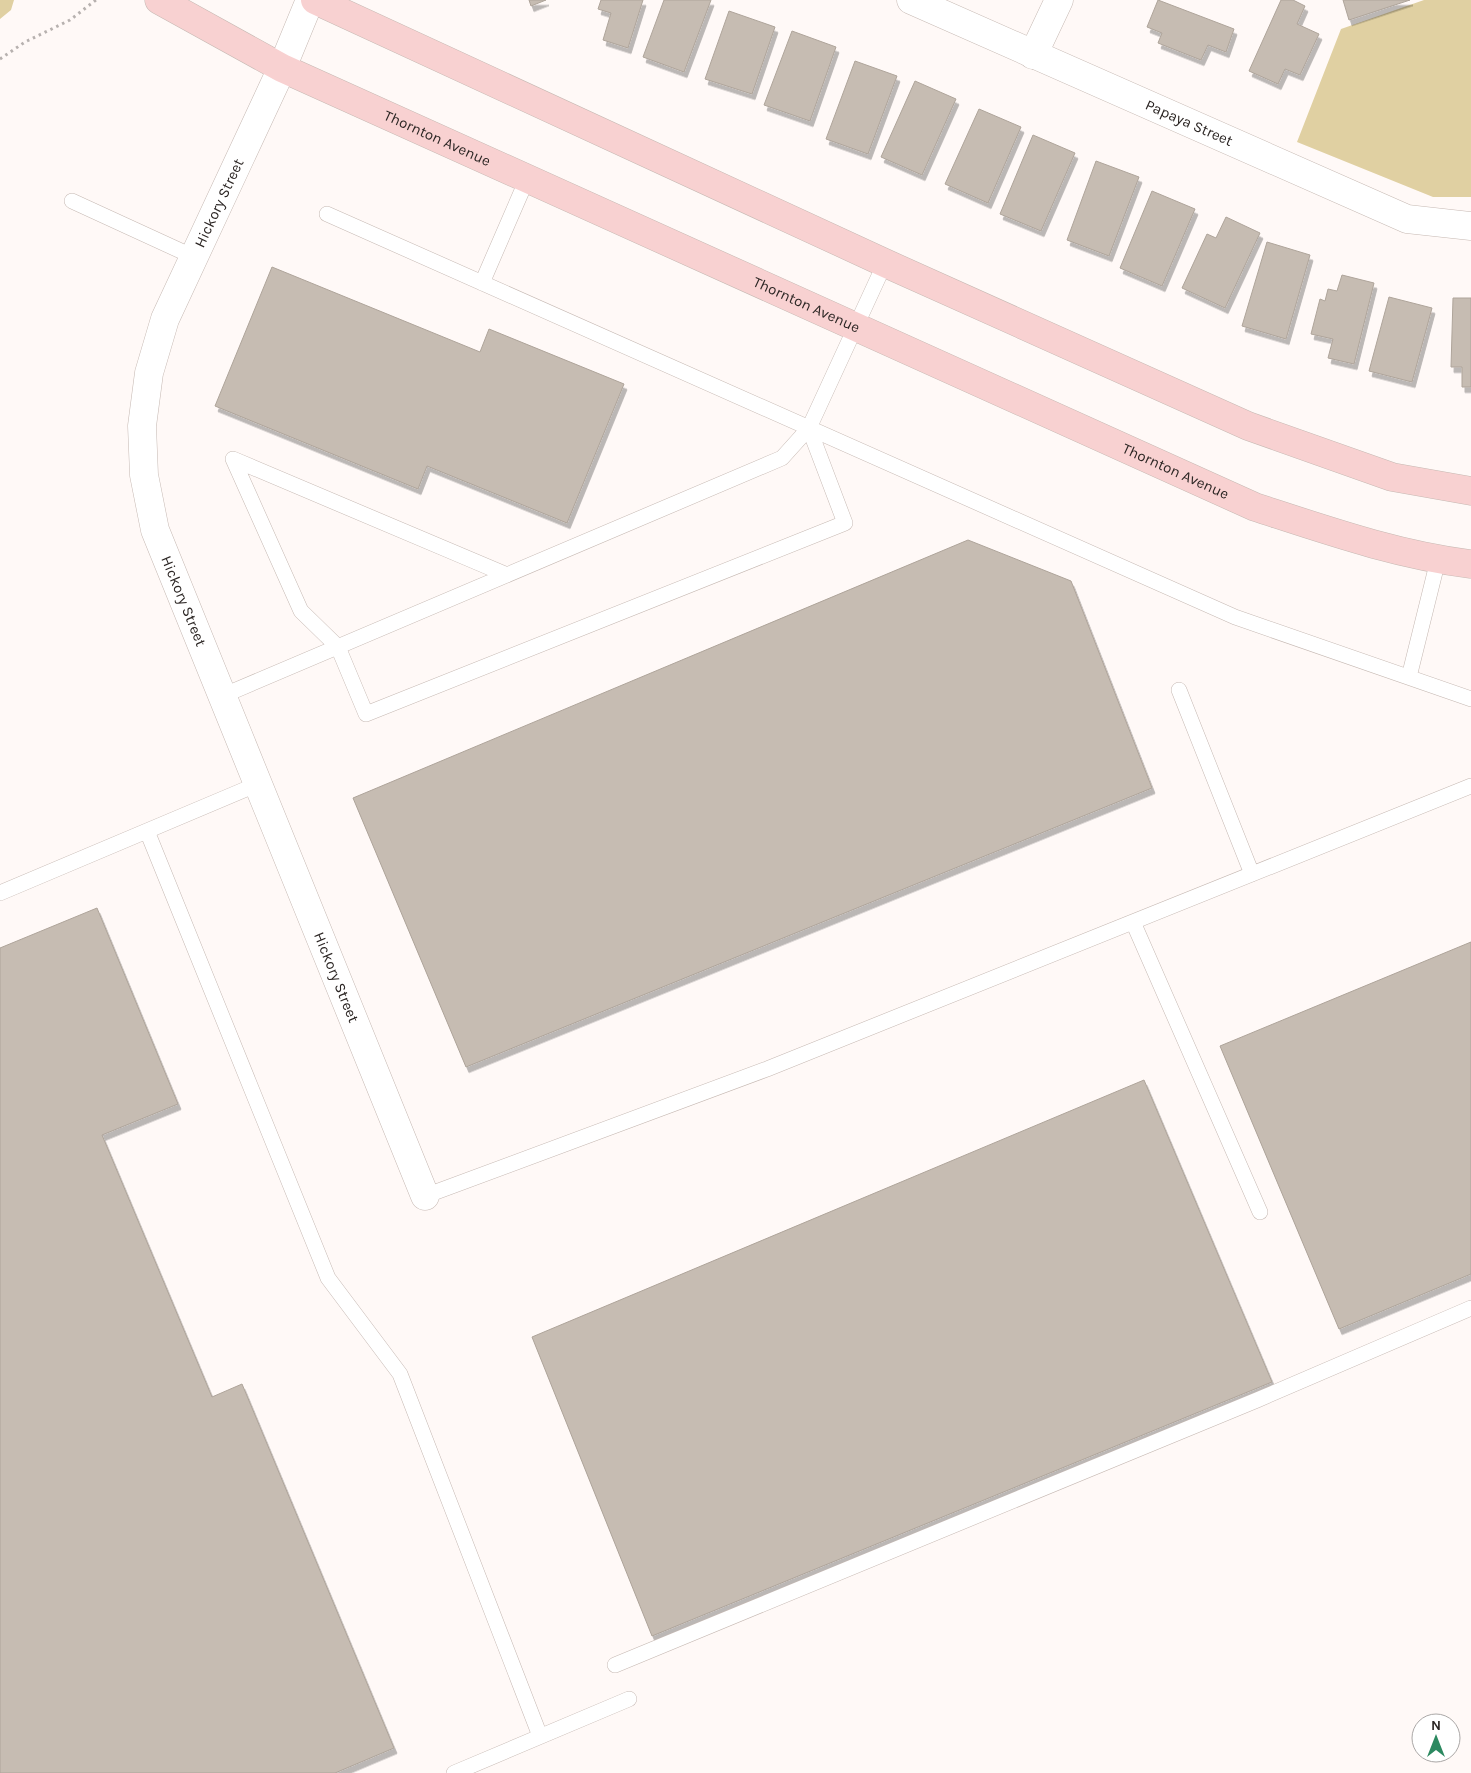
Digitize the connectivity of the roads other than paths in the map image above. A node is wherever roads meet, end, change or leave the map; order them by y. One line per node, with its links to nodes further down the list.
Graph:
1 (159, 0): 7 (main road, Thornton Avenue)
2 (310, 0): 7 (street, Hickory Street)
3 (315, 0): 13 (main road)
4 (910, 0): 6 (street, Papaya Street)
5 (1059, 0): 6 (street)
6 (1033, 55): 11 (street, Papaya Street)
7 (282, 68): 8 (main road, Thornton Avenue); 12 (street, Hickory Street)
8 (527, 179): 14 (lane); 15 (main road, Thornton Avenue)
9 (72, 200): 12 (lane)
10 (327, 214): 14 (lane)
11 (1471, 226)
12 (194, 257): 24 (street, Hickory Street)
13 (885, 263): 15 (lane); 17 (main road)
14 (482, 283): 16 (lane)
15 (855, 326): 16 (lane); 18 (main road, Thornton Avenue)
16 (809, 428): 20 (lane); 21 (lane); 22 (lane)
17 (1471, 491)
18 (1438, 560): 19 (main road, Thornton Avenue); 22 (lane)
19 (1471, 564)
20 (507, 575): 21 (lane); 21 (lane)
21 (338, 647): 24 (lane)
22 (1409, 678): 25 (lane)
23 (1179, 690): 29 (lane)
24 (222, 696): 26 (street, Hickory Street)
25 (1471, 699)
26 (258, 784): 28 (lane); 32 (street, Hickory Street)
27 (1471, 786): 29 (lane)
28 (147, 831): 30 (lane); 37 (lane)
29 (1252, 874): 31 (lane)
30 (0, 893)
31 (1134, 922): 32 (lane); 33 (lane)
32 (425, 1196)
33 (1260, 1212)
34 (1471, 1308): 35 (lane)
35 (615, 1665)
36 (629, 1699): 37 (lane)
37 (540, 1736): 38 (lane)
38 (454, 1773)

